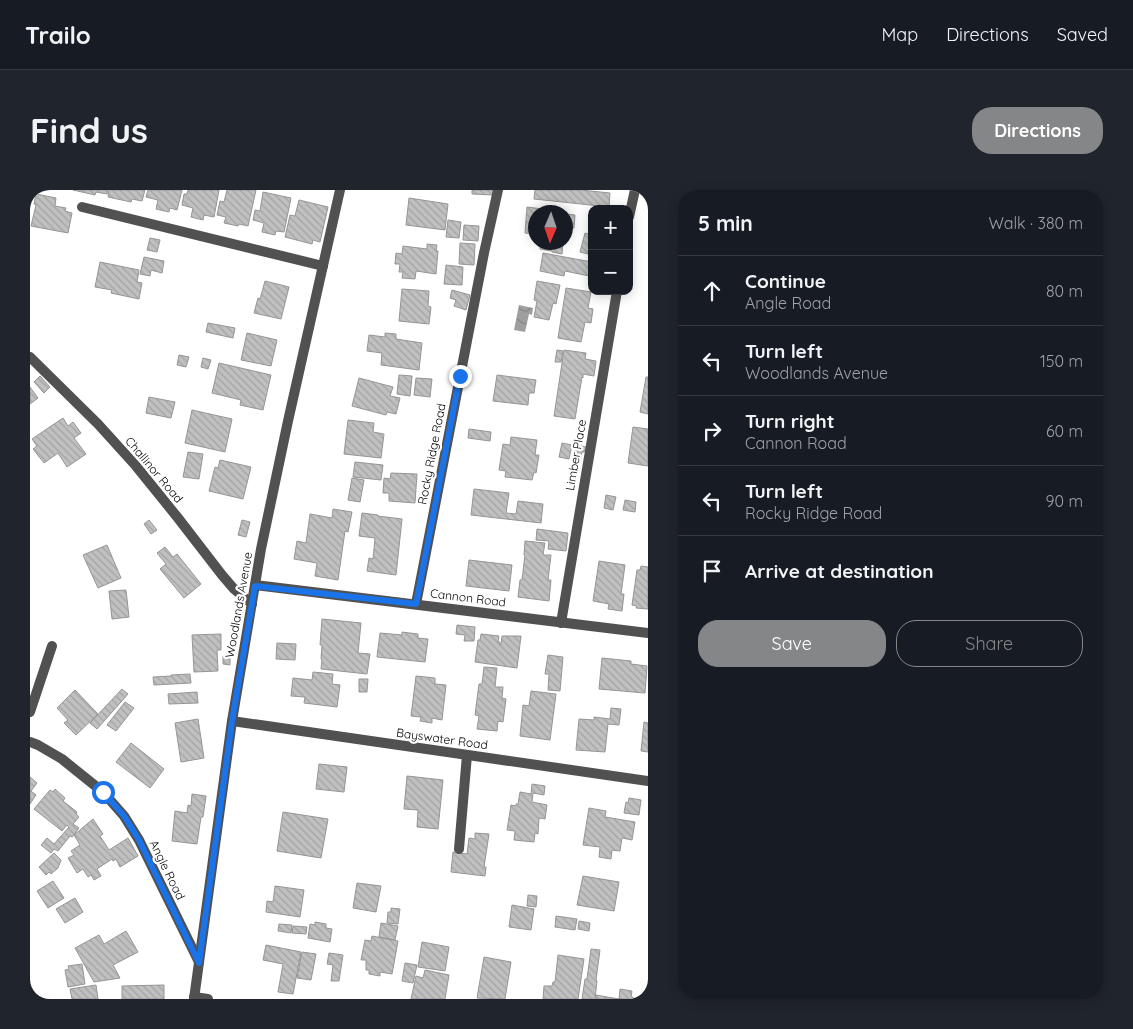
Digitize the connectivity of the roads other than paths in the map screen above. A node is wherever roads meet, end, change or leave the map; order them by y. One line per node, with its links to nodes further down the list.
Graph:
1 (340, 190): 6 (street, Woodlands Avenue)
2 (498, 190): 11 (street, Rocky Ridge Road)
3 (635, 190): 4 (street)
4 (632, 205)
5 (82, 206): 6 (street)
6 (323, 266): 9 (street, Woodlands Avenue)
7 (616, 295): 12 (street, Limber Place)
8 (30, 357): 10 (street, Challinor Road)
9 (255, 586): 10 (street, Woodlands Avenue); 11 (street, Cannon Road)
10 (252, 604): 16 (street, Woodlands Avenue)
11 (416, 604): 12 (street, Cannon Road)
12 (561, 623): 13 (street, Cannon Road)
13 (648, 633)
14 (52, 646): 15 (street)
15 (30, 712)
16 (232, 721): 18 (street, Bayswater Road); 21 (street, Woodlands Avenue)
17 (30, 742): 21 (street, Angle Road)
18 (467, 755): 19 (street, Bayswater Road); 20 (street)
19 (648, 781)
20 (459, 849)
21 (199, 963): 22 (street, Woodlands Avenue)
22 (194, 998): 23 (street)
23 (208, 999)

